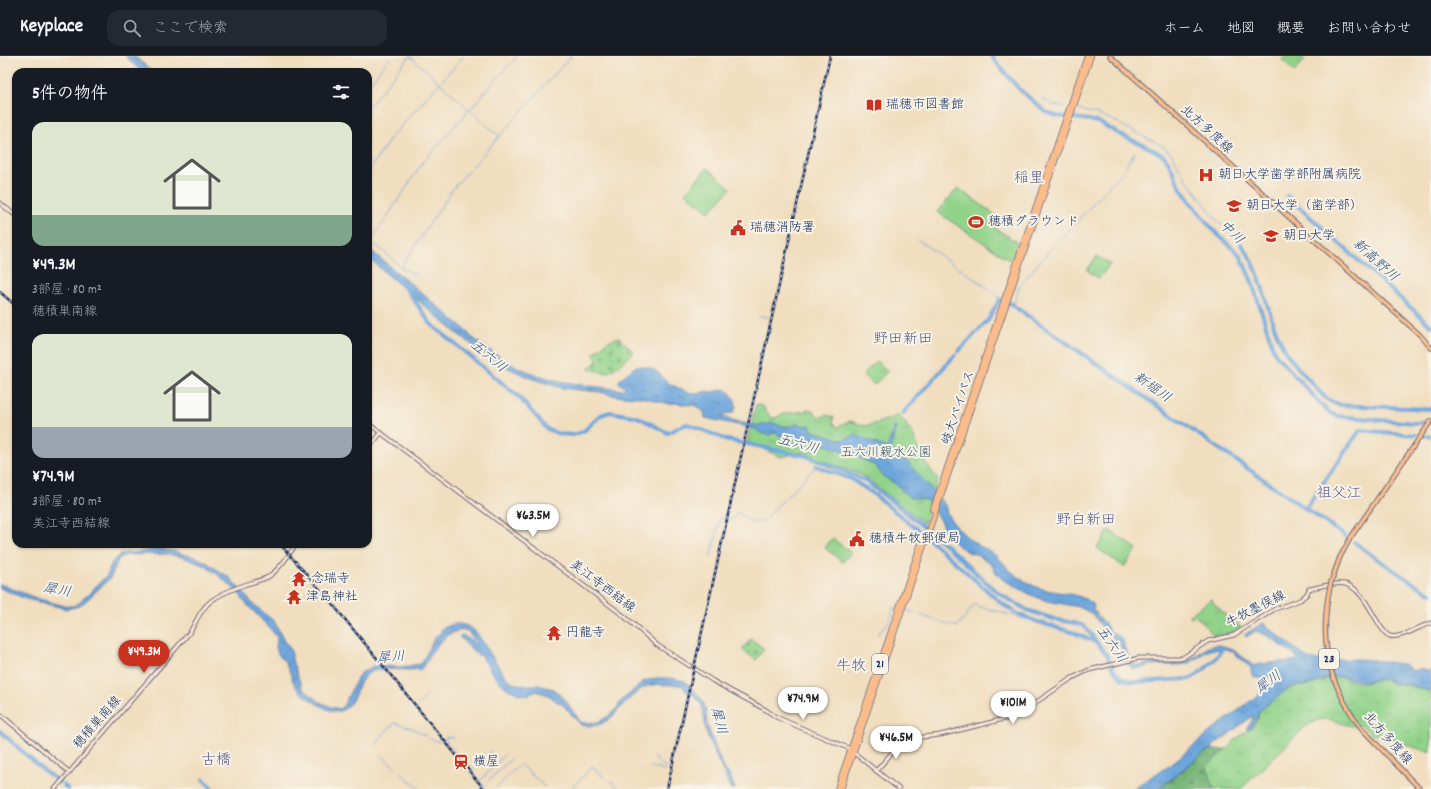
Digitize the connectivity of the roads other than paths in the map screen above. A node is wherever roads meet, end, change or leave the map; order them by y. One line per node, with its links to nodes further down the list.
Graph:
1 (1087, 56): 4 (highway, 岐大バイパス / 21)
2 (1091, 56): 4 (highway, 岐大バイパス / 21)
3 (1110, 56): 7 (main road, 北方多度線)
4 (1071, 108): 17 (highway, 岐大バイパス / 21)
5 (0, 202): 6 (main road)
6 (12, 212)
7 (1431, 348)
8 (1431, 421): 24 (main road, 北方多度線 / 23, bridge)
9 (372, 426): 10 (main road, 美江寺西結線)
10 (380, 432): 11 (main road); 14 (main road, 美江寺西結線)
11 (372, 443)
12 (293, 548): 19 (main road, 穂積巣南線)
13 (1431, 623): 18 (main road, 牛牧墨俣線)
14 (690, 666)
15 (695, 669): 17 (main road)
16 (0, 714): 19 (main road)
17 (852, 751): 18 (main road); 21 (highway, 岐大バイパス / 21); 22 (highway, 岐大バイパス / 21)
18 (876, 771): 23 (main road)
19 (69, 772): 20 (main road, 穂積巣南線)
20 (55, 789)
21 (837, 789)
22 (841, 789)
23 (899, 789)
24 (1420, 789)

